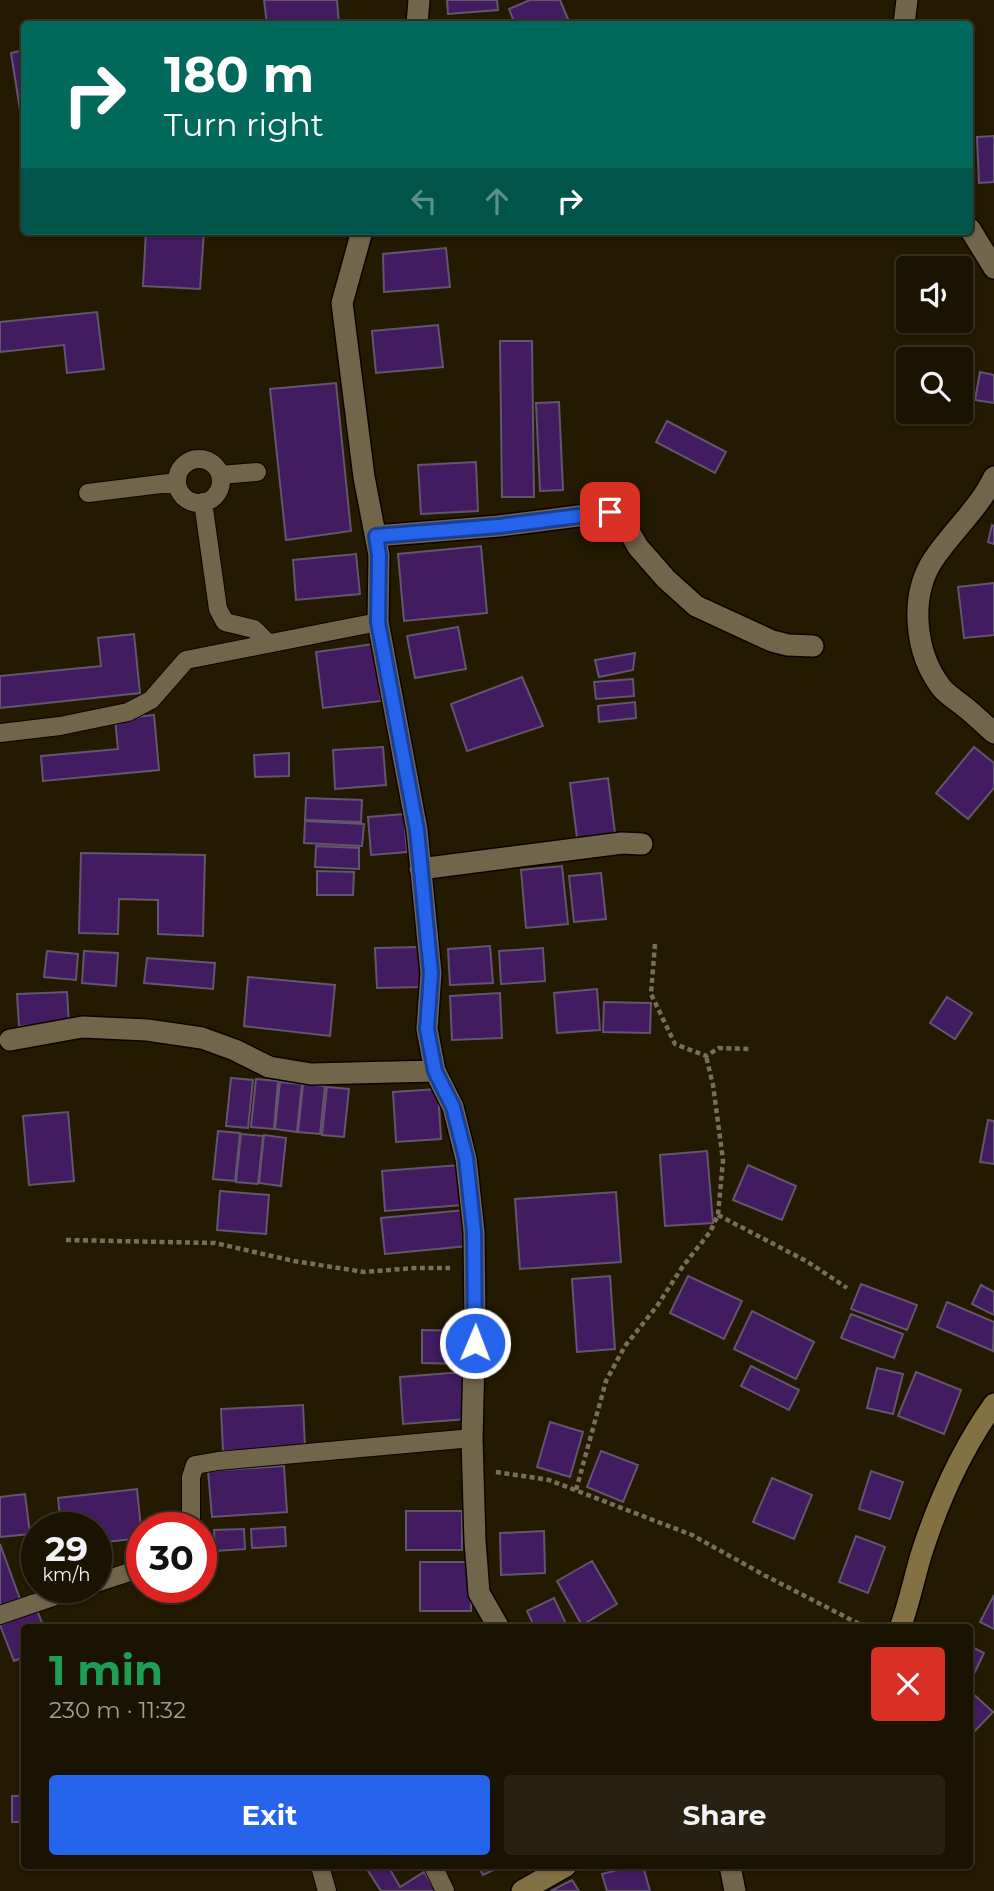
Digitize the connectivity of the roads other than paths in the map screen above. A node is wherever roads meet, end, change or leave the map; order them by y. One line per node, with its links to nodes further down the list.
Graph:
1 (419, 0): 3 (street)
2 (907, 0): 4 (street)
3 (417, 21)
4 (904, 21)
5 (973, 234): 7 (street)
6 (361, 235): 14 (street)
7 (994, 268)
8 (257, 472): 9 (lane)
9 (220, 475): 11 (lane); 13 (lane)
10 (994, 477): 19 (street)
11 (177, 482): 12 (lane); 13 (lane)
12 (88, 493)
13 (203, 502): 16 (lane)
14 (376, 536): 15 (street); 17 (street)
15 (378, 622): 16 (lane); 21 (street)
16 (267, 642): 18 (lane)
17 (813, 646)
18 (0, 733)
19 (994, 733)
20 (642, 844): 21 (street)
21 (420, 869): 23 (street)
22 (10, 1040): 23 (street)
23 (435, 1071): 25 (street)
24 (994, 1404): 30 (main road)
25 (472, 1438): 26 (lane); 29 (street)
26 (191, 1512)
27 (35, 1603): 28 (lane)
28 (0, 1615)
29 (497, 1624)
30 (902, 1624)
31 (321, 1869): 35 (lane)
32 (434, 1869): 36 (lane)
33 (561, 1869): 37 (main road)
34 (731, 1869): 38 (street)
35 (327, 1891)
36 (445, 1891)
37 (522, 1891)
38 (735, 1891)

